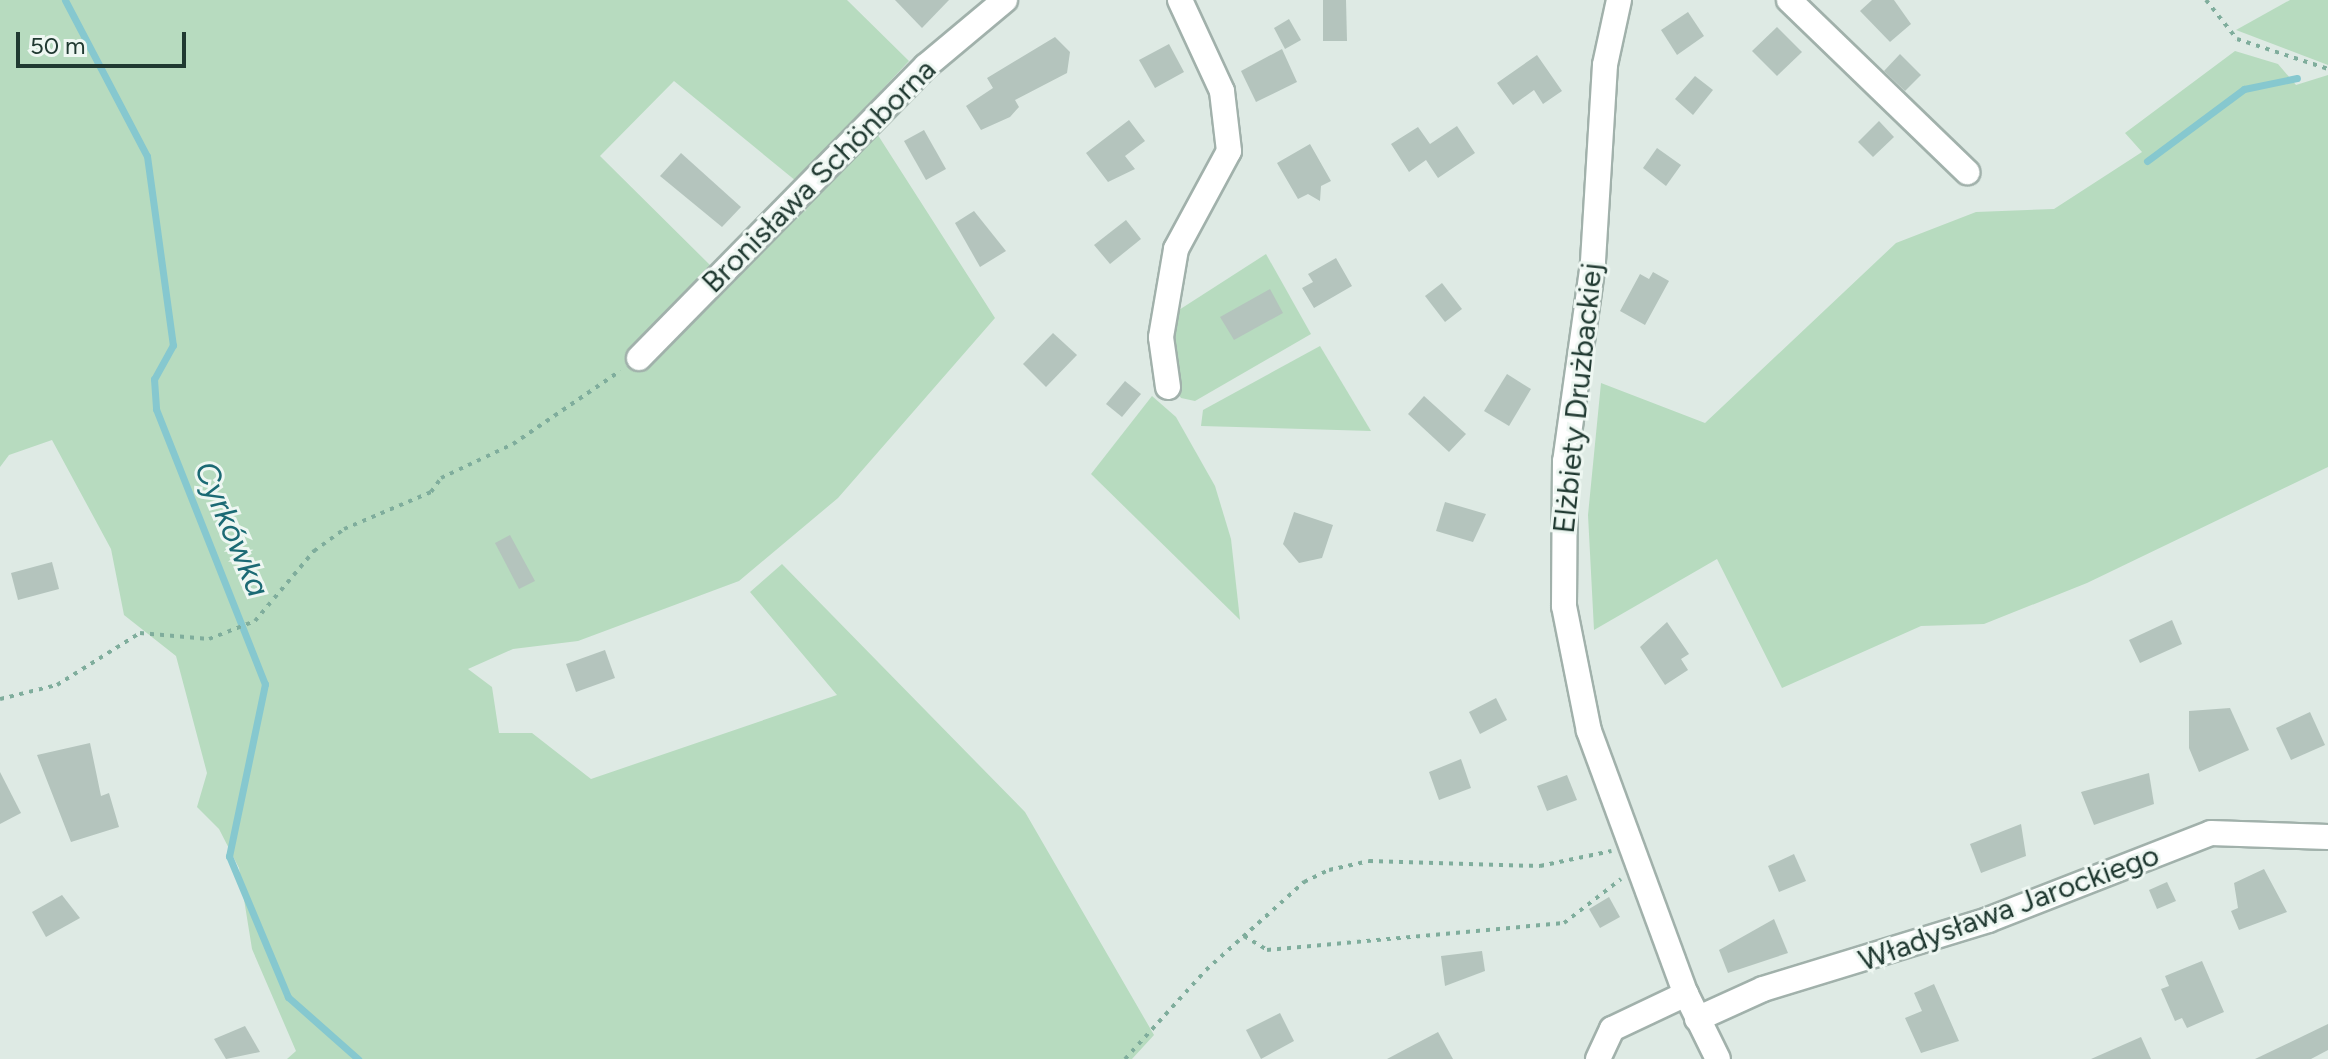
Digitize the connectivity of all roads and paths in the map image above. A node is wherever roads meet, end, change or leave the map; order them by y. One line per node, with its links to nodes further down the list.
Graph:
1 (1005, 0): 8 (street, Bronisława Schönborna)
2 (1180, 0): 9 (street)
3 (1619, 0): 12 (street, Elżbiety Drużbackiej)
4 (1789, 0): 7 (street)
5 (2206, 0): 6 (path)
6 (2328, 69)
7 (1967, 172)
8 (639, 358): 10 (path)
9 (1168, 387)
10 (0, 699)
11 (2328, 837): 15 (street, Władysława Jarockiego)
12 (1636, 863): 13 (path); 13 (path); 14 (street, Elżbiety Drużbackiej)
13 (1244, 936): 16 (path)
14 (1686, 994): 15 (street, Elżbiety Drużbackiej); 17 (street)
15 (1697, 1019): 18 (street, Elżbiety Drużbackiej)
16 (1125, 1059)
17 (1598, 1059)
18 (1718, 1059)

